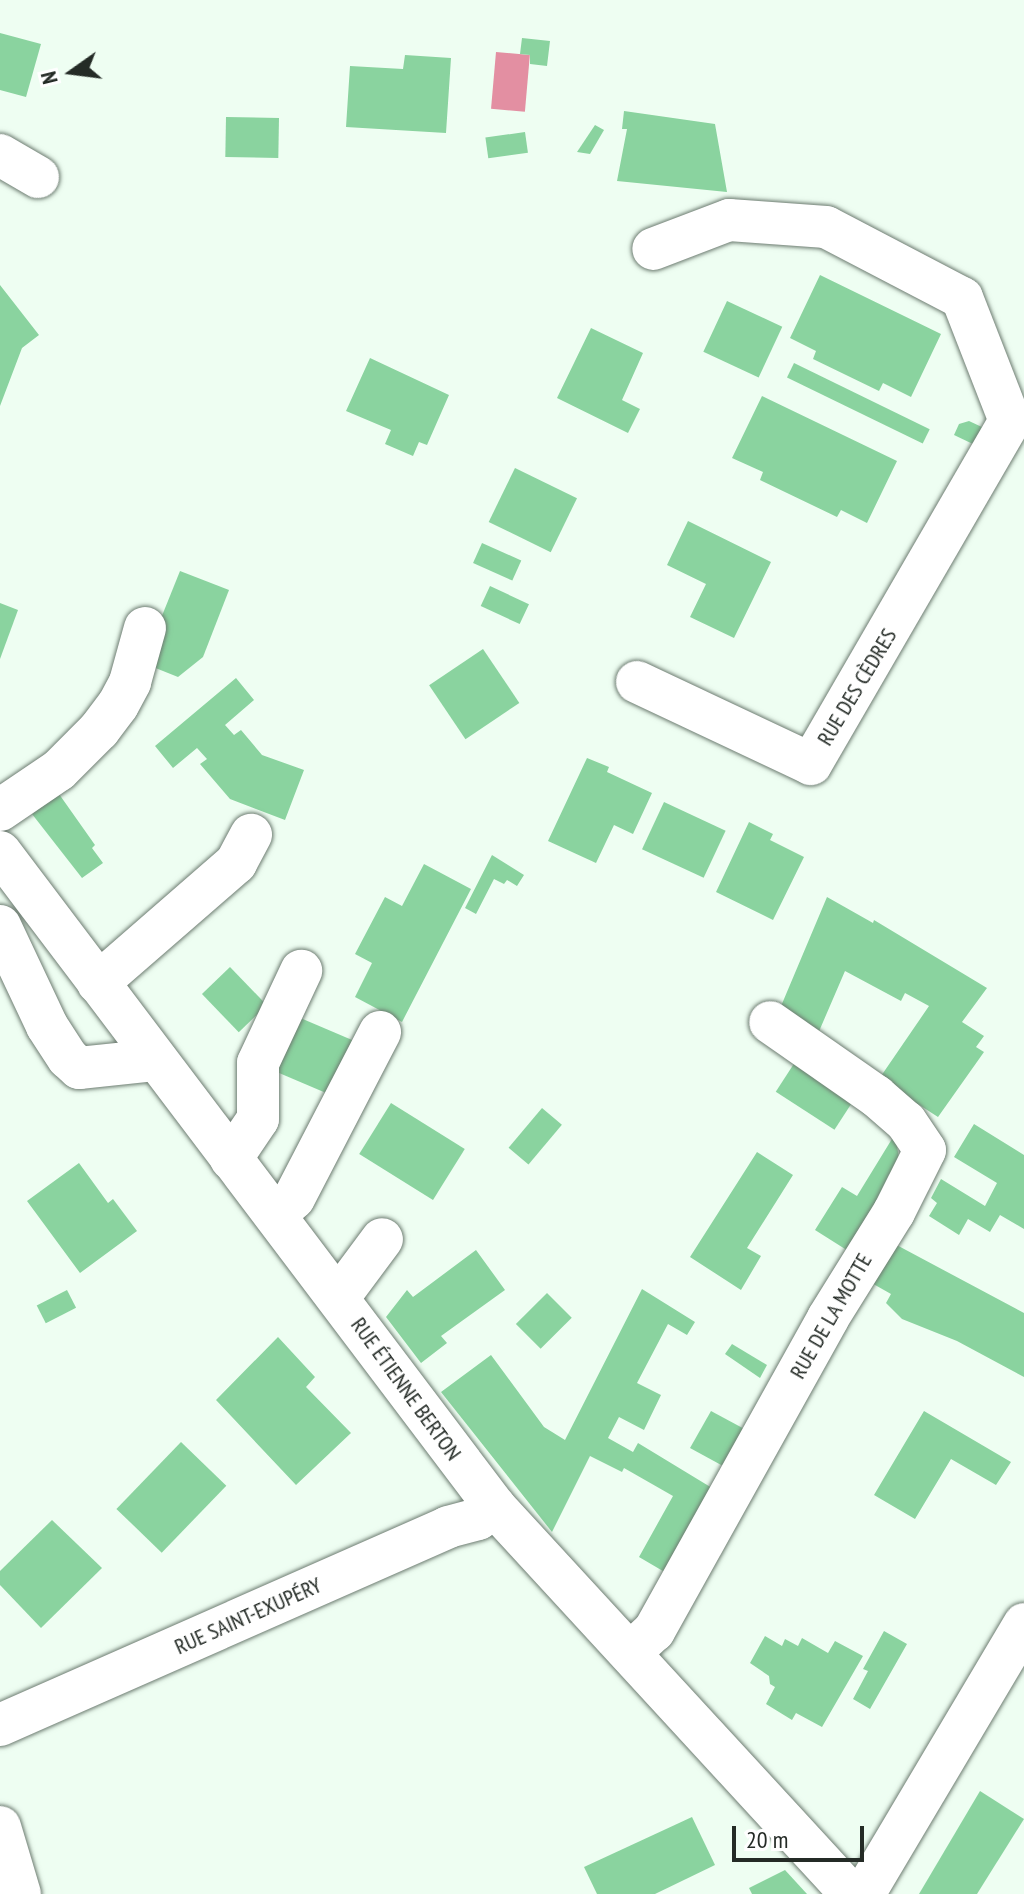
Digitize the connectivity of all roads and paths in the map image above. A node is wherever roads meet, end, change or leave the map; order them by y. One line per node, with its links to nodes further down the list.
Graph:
1 (0, 155): 2 (street)
2 (38, 177)
3 (653, 249): 4 (street, RUE DES CÈDRES)
4 (1011, 451): 6 (street, RUE DES CÈDRES)
5 (145, 628): 7 (street)
6 (637, 682)
7 (0, 810)
8 (251, 835): 12 (street)
9 (0, 852): 12 (street, RUE ÉTIENNE BERTON)
10 (0, 926): 15 (street)
11 (301, 971): 16 (street)
12 (98, 983): 15 (street, RUE ÉTIENNE BERTON)
13 (770, 1022): 22 (street, RUE DE LA MOTTE)
14 (380, 1032): 17 (street)
15 (157, 1060): 16 (street, RUE ÉTIENNE BERTON)
16 (231, 1159): 17 (street, RUE ÉTIENNE BERTON)
17 (275, 1215): 19 (street, RUE ÉTIENNE BERTON)
18 (382, 1239): 19 (street)
19 (339, 1297): 20 (street, RUE ÉTIENNE BERTON)
20 (495, 1507): 22 (street, RUE ÉTIENNE BERTON); 23 (street, RUE SAINT-EXUPÉRY)
21 (1024, 1624): 27 (street)
22 (630, 1653): 26 (street, RUE ÉTIENNE BERTON)
23 (0, 1725)
24 (0, 1827): 25 (street)
25 (20, 1894)
26 (851, 1894)
27 (864, 1894)

